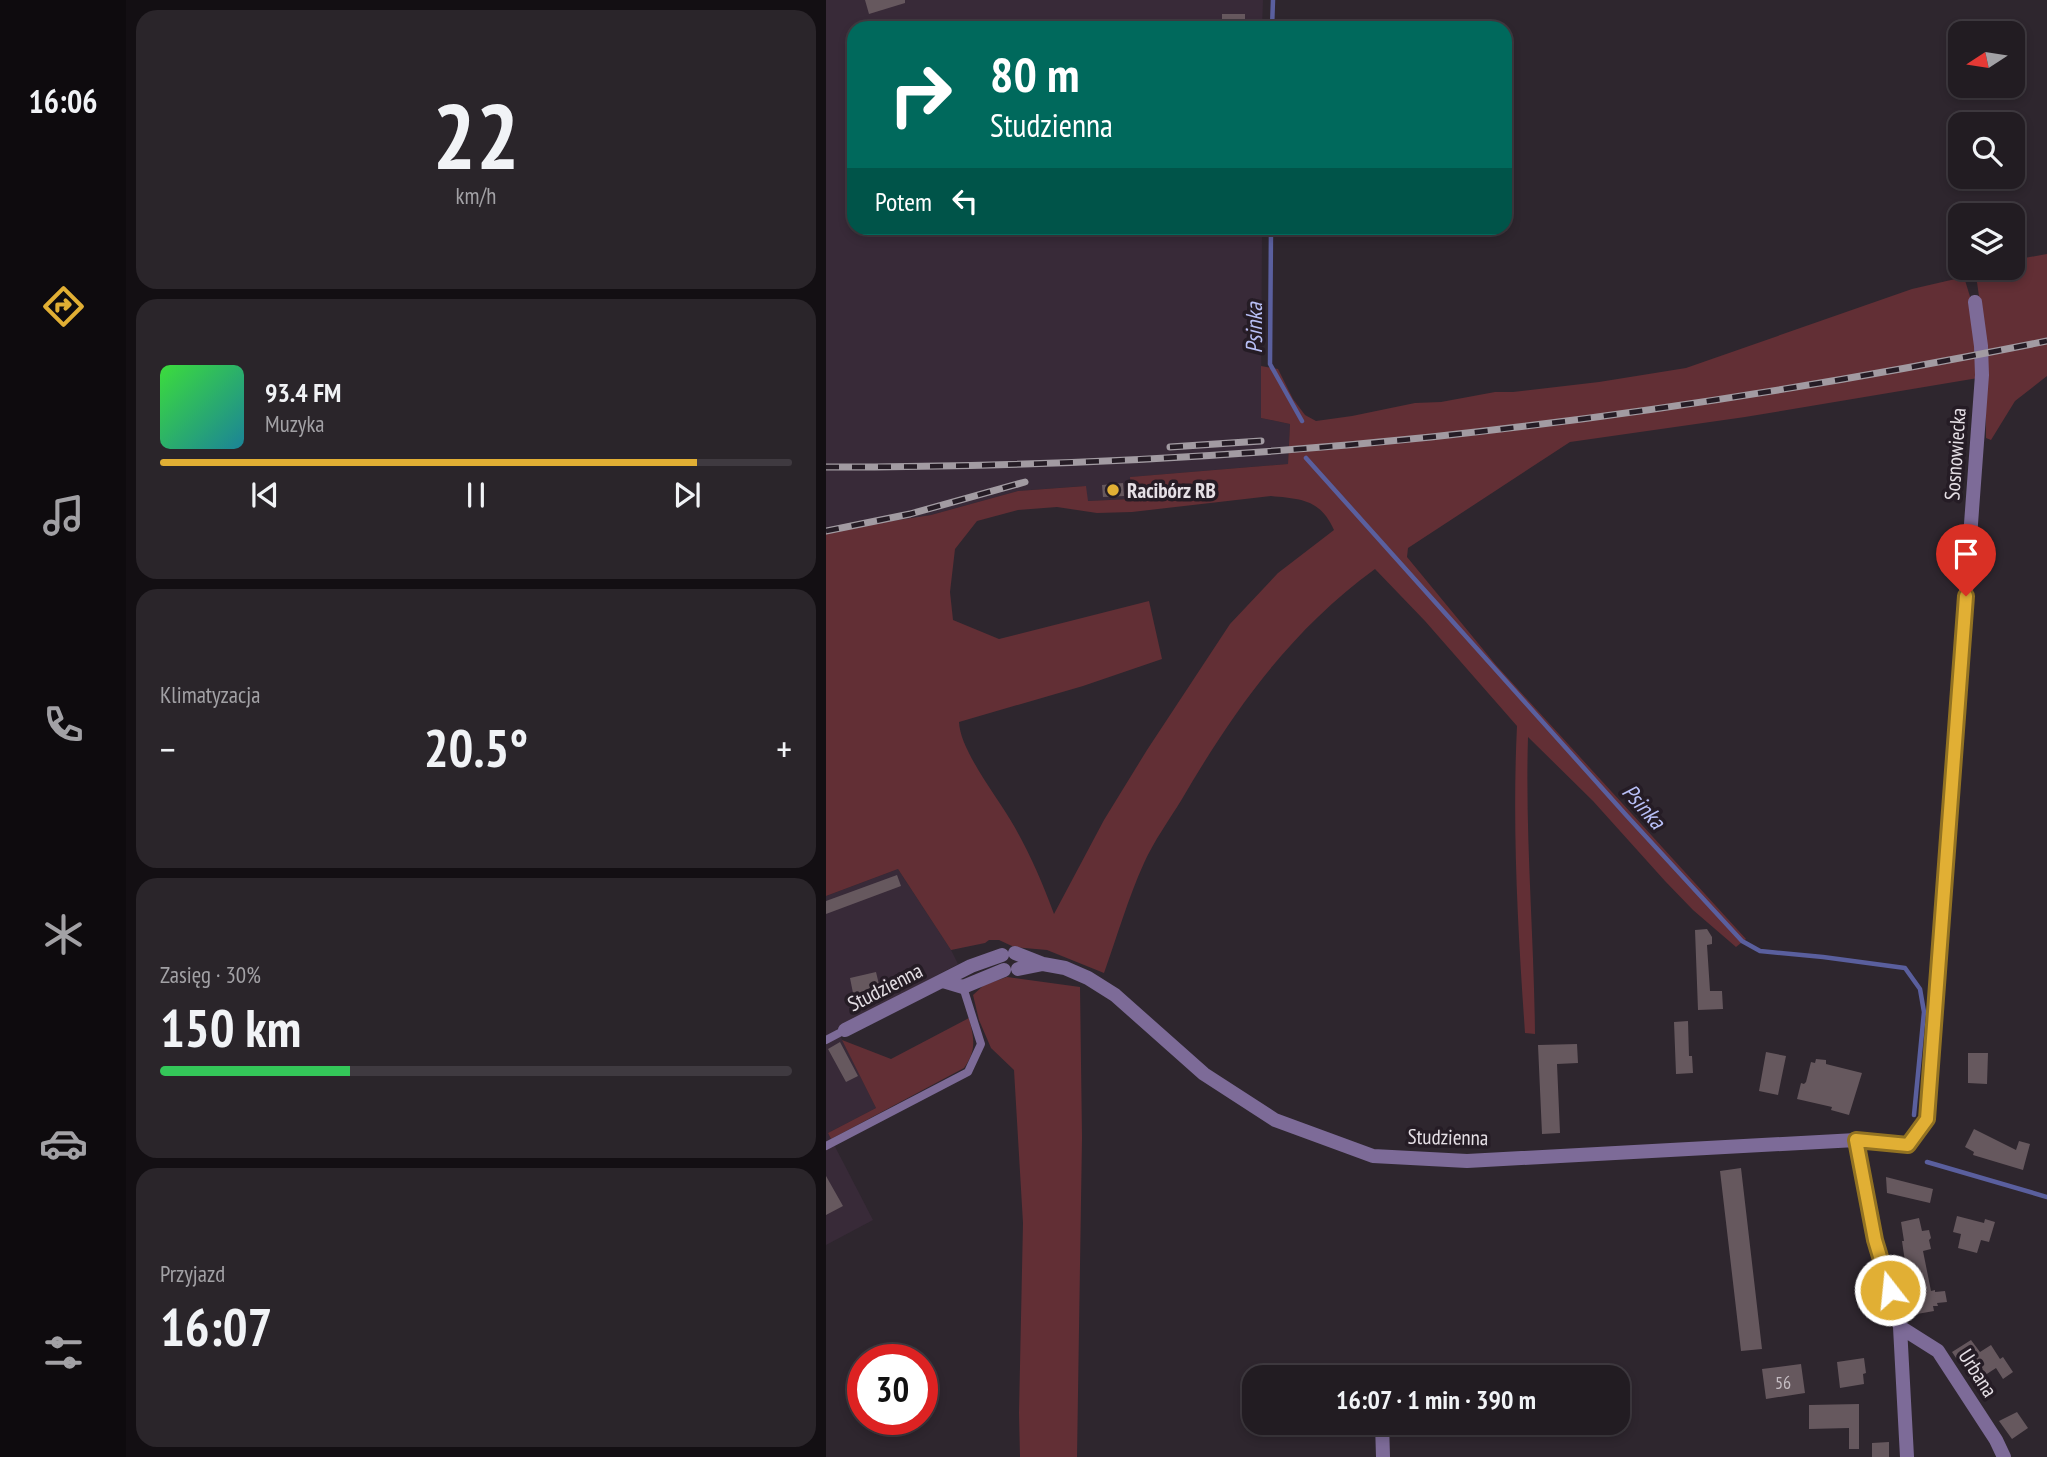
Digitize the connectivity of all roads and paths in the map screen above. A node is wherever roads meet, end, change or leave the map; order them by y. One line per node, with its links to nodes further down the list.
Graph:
1 (1975, 302): 8 (street, Sosnowiecka)
2 (1043, 964): 3 (street, Studzienna); 4 (street, Studzienna); 7 (street, Studzienna)
3 (943, 981): 4 (street, Studzienna); 5 (street, Studzienna)
4 (963, 987): 9 (lane)
5 (845, 1030): 6 (lane)
6 (826, 1040)
7 (1856, 1140): 8 (street, Studzienna); 10 (street)
8 (1908, 1145)
9 (826, 1146)
10 (1900, 1327): 13 (street); 14 (street, Urbana)
11 (1382, 1435): 12 (street)
12 (1382, 1457)
13 (1908, 1457)
14 (2004, 1457)

